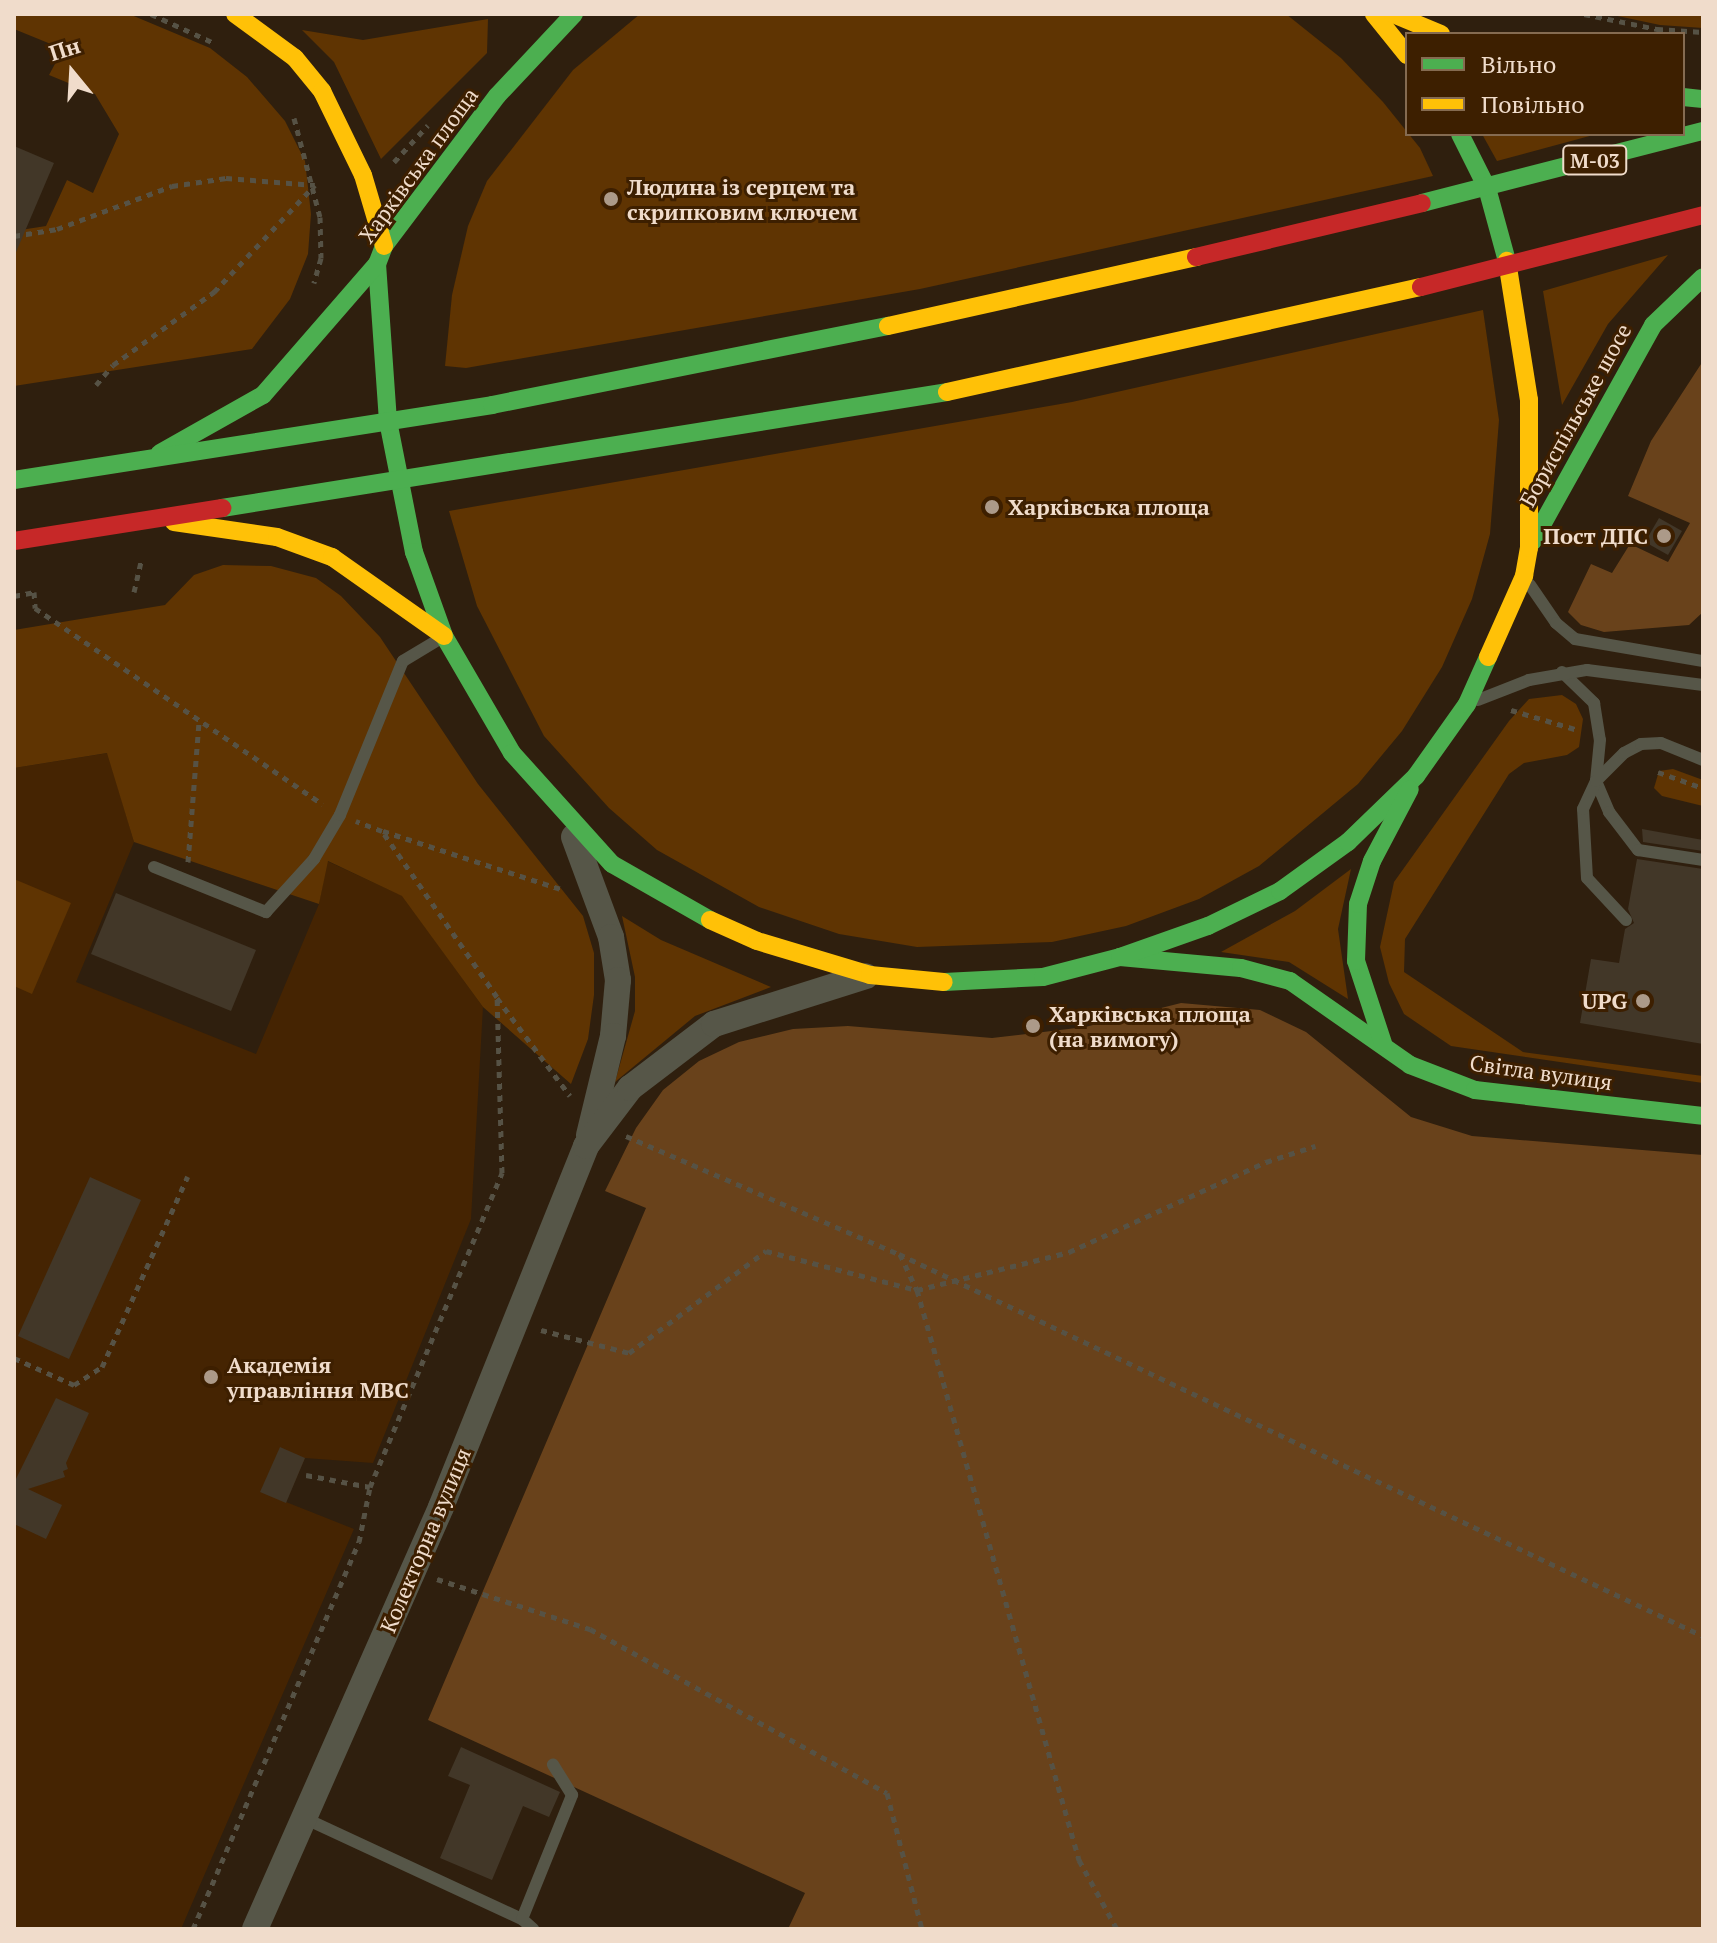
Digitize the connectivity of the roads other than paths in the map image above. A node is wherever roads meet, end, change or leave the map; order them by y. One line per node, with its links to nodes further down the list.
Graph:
1 (235, 14): 11 (main road)
2 (574, 14): 11 (main road, Харківська площа)
3 (1374, 14): 6 (main road)
4 (1393, 14): 5 (main road)
5 (1436, 32)
6 (1405, 53)
7 (1461, 136): 9 (main road, Харківська площа)
8 (1684, 136): 9 (main road, М-03)
9 (1487, 188): 12 (main road, Харківська площа); 14 (main road)
10 (1703, 215): 12 (main road)
11 (380, 255): 14 (main road, Харківська площа); 15 (main road)
12 (1508, 265): 17 (main road); 20 (main road, Харківська площа)
13 (1703, 277): 20 (main road, Бориспільське шосе)
14 (388, 421): 15 (main road); 17 (main road, Харківська площа)
15 (145, 461): 16 (main road)
16 (14, 480)
17 (396, 481): 18 (main road); 22 (main road, Харківська площа)
18 (151, 519): 19 (main road); 22 (main road)
19 (14, 541)
20 (1529, 548): 21 (main road, Харківська площа)
21 (1524, 576): 23 (lane); 26 (main road, Харківська площа)
22 (444, 636): 30 (main road, Харківська площа); 32 (lane)
23 (1703, 661)
24 (1562, 672): 25 (lane); 26 (lane); 29 (lane)
25 (1703, 685)
26 (1467, 704): 28 (main road, Харківська площа)
27 (1703, 760): 29 (lane)
28 (1416, 776): 34 (main road, Харківська площа); 36 (main road)
29 (1596, 781): 31 (lane); 33 (lane)
30 (567, 820): 35 (main road, Харківська площа); 38 (street, Колекторна вулиця)
31 (1703, 860)
32 (154, 867)
33 (1626, 920)
34 (1120, 957): 35 (main road, Харківська площа); 36 (main road, Світла вулиця)
35 (870, 975): 38 (street, Колекторна вулиця)
36 (1383, 1043): 37 (main road, Світла вулиця)
37 (1703, 1116)
38 (586, 1146): 40 (street, Колекторна вулиця)
39 (553, 1765): 41 (lane)
40 (304, 1818): 41 (lane); 42 (street, Колекторна вулиця)
41 (522, 1919): 43 (lane)
42 (255, 1929)
43 (533, 1929)

